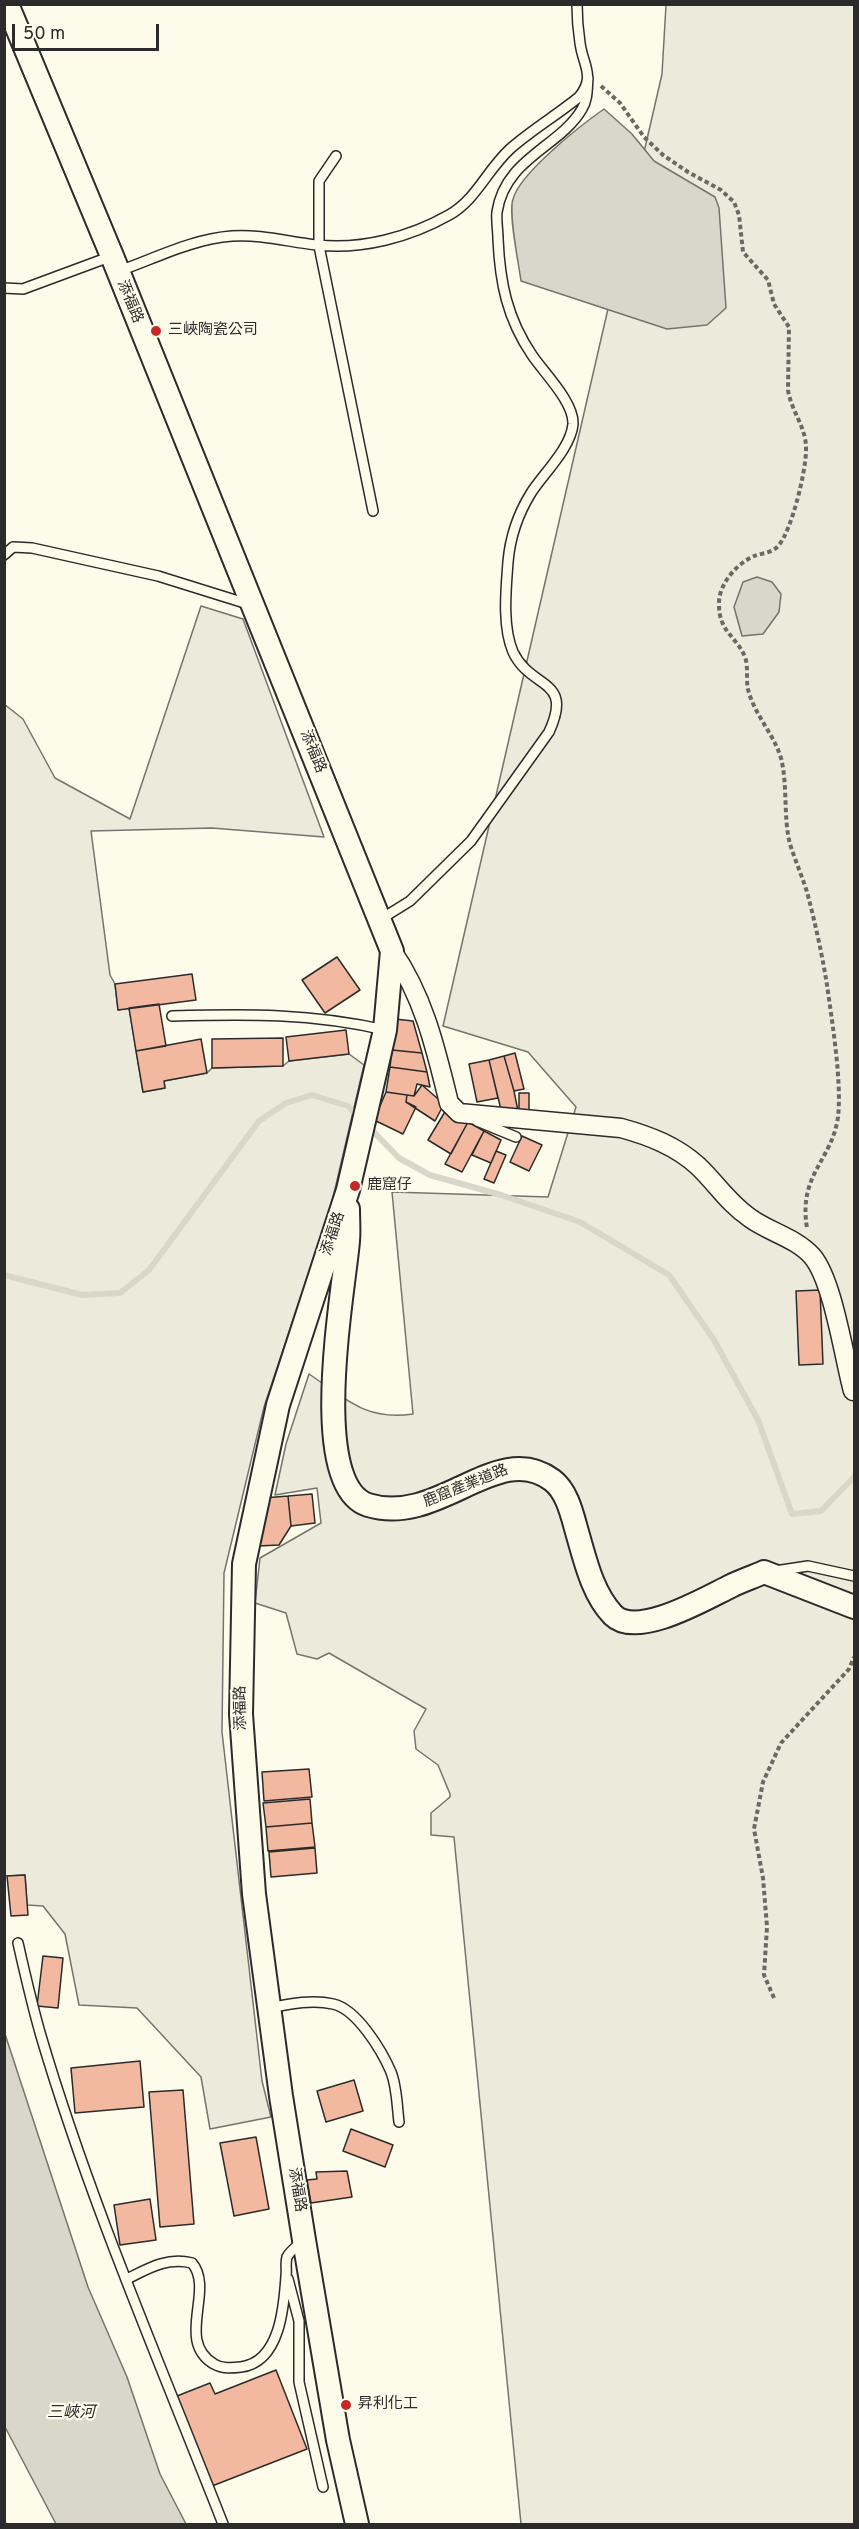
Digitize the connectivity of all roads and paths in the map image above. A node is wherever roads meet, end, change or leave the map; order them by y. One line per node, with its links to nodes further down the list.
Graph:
1 (578, 4): 3 (lane)
2 (7, 12): 7 (street, 添福路)
3 (586, 63): 4 (lane); 19 (path)
4 (588, 78): 6 (lane); 12 (lane)
5 (336, 156): 6 (lane)
6 (319, 246): 7 (lane); 9 (lane)
7 (115, 264): 8 (lane); 11 (street, 添福路)
8 (4, 288)
9 (373, 511)
10 (4, 555): 11 (lane)
11 (253, 606): 12 (street, 添福路)
12 (380, 919): 13 (street, 添福路)
13 (392, 951): 15 (street, 添福路); 16 (street)
14 (172, 1016): 15 (lane)
15 (385, 1030): 18 (street, 添福路)
16 (459, 1113): 17 (lane); 19 (street)
17 (516, 1137)
18 (348, 1190): 21 (street, 鹿窟產業道路); 27 (street, 添福路)
19 (812, 1256): 20 (street)
20 (853, 1391)
21 (764, 1572): 22 (lane); 23 (street)
22 (855, 1576)
23 (855, 1607)
24 (855, 1657): 26 (path)
25 (18, 1943): 31 (lane)
26 (774, 1998)
27 (269, 2008): 28 (lane); 29 (street, 添福路)
28 (399, 2122)
29 (304, 2240): 30 (lane); 34 (street, 添福路)
30 (286, 2274): 31 (lane); 32 (lane)
31 (127, 2279): 33 (lane)
32 (323, 2487)
33 (223, 2524)
34 (357, 2524)

